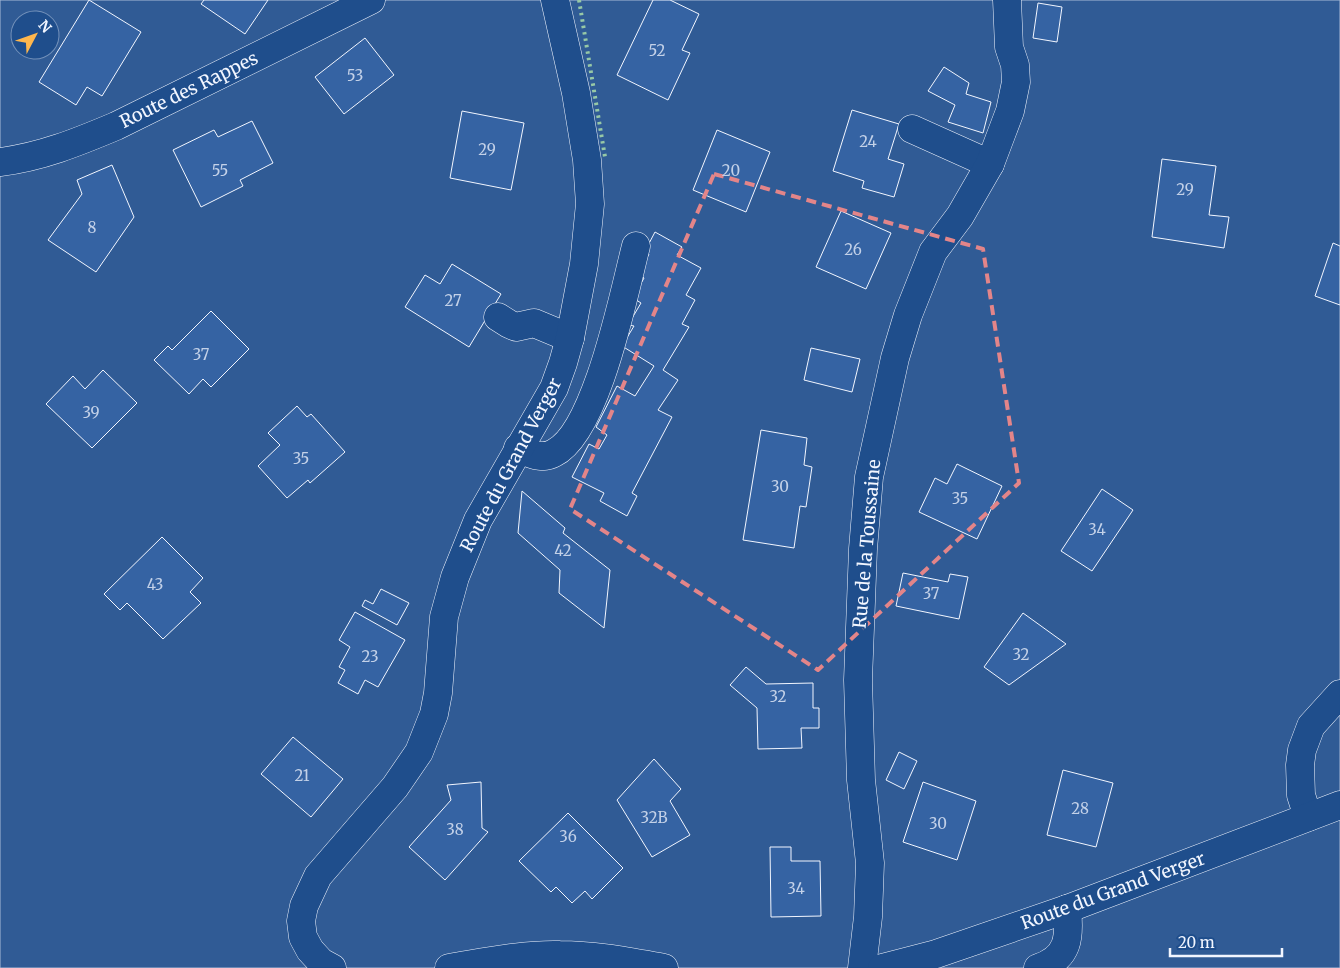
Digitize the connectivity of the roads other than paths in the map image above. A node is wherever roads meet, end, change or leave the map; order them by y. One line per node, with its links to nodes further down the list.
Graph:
1 (371, 0): 5 (street, Route des Rappes)
2 (555, 0): 9 (street, Route du Grand Verger)
3 (1007, 0): 6 (street, Rue de la Toussaine)
4 (912, 130): 6 (street)
5 (0, 162)
6 (990, 164): 18 (street, Rue de la Toussaine)
7 (636, 246): 10 (street)
8 (498, 317): 9 (street)
9 (570, 338): 10 (street, Route du Grand Verger)
10 (518, 448): 15 (street, Route du Grand Verger)
11 (1340, 694): 13 (street)
12 (1340, 805): 13 (street, Route du Grand Verger)
13 (1308, 817): 14 (street, Route du Grand Verger)
14 (1067, 909): 19 (street, Route du Grand Verger); 20 (street)
15 (332, 968)
16 (449, 968): 17 (street)
17 (664, 968)
18 (862, 968)
19 (882, 968)
20 (1038, 968)

